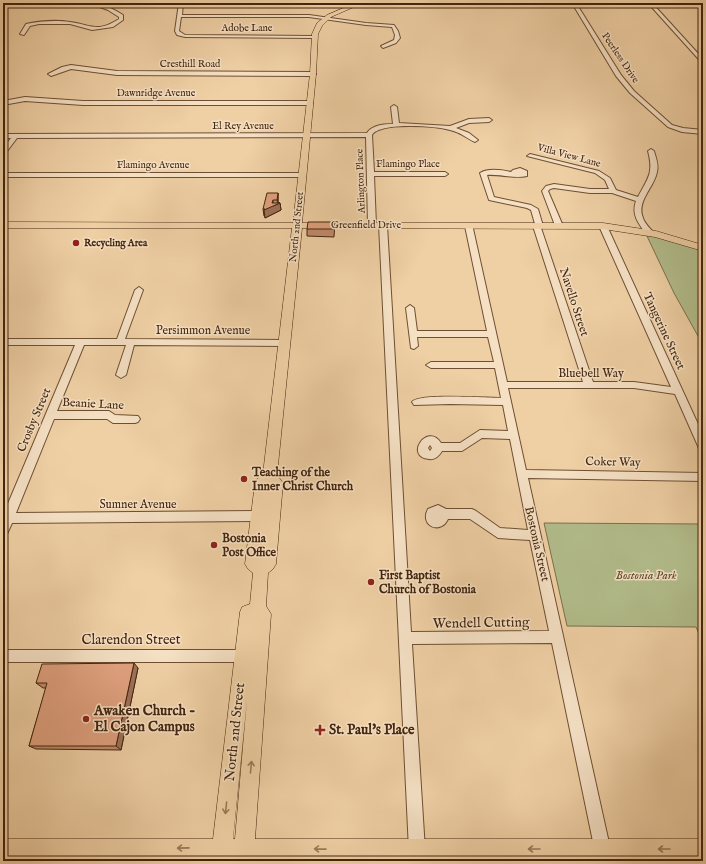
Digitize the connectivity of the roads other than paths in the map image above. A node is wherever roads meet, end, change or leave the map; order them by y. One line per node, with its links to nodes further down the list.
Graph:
1 (91, 3): 8 (street)
2 (181, 3): 6 (street)
3 (360, 3): 7 (main road)
4 (574, 3): 20 (street, Peerless Drive)
5 (650, 3): 11 (street)
6 (180, 16): 7 (street); 9 (street, Adobe Lane)
7 (327, 18): 9 (main road); 10 (street)
8 (22, 34)
9 (314, 37): 13 (main road, North 2nd Street)
10 (383, 47)
11 (703, 62)
12 (51, 74): 13 (street, Cresthill Road)
13 (313, 74): 15 (main road, North 2nd Street)
14 (3, 103): 15 (street, Dawnridge Avenue)
15 (310, 103): 24 (main road, North 2nd Street)
16 (394, 107): 18 (street)
17 (489, 120): 19 (street)
18 (396, 125): 19 (street, El Rey Avenue); 21 (street, El Rey Avenue)
19 (451, 128): 25 (street, El Rey Avenue)
20 (703, 132)
21 (369, 135): 24 (street, El Rey Avenue); 29 (street, Arlington Place)
22 (3, 136): 23 (street, El Rey Avenue)
23 (16, 136): 24 (street, El Rey Avenue); 27 (street)
24 (306, 136): 33 (main road, North 2nd Street)
25 (475, 140)
26 (651, 151): 35 (street)
27 (3, 153)
28 (530, 156): 34 (street, Villa View Lane)
29 (371, 174): 30 (street, Flamingo Place); 38 (street, Arlington Place)
30 (446, 174)
31 (515, 174): 40 (street, Navello Street)
32 (3, 175): 33 (street, Flamingo Avenue)
33 (302, 175): 37 (main road, North 2nd Street)
34 (613, 191): 35 (street); 41 (street)
35 (640, 200): 43 (street)
36 (3, 225): 37 (main road, Greenfield Drive)
37 (298, 225): 38 (main road, Greenfield Drive); 53 (main road, North 2nd Street)
38 (378, 225): 39 (main road, Greenfield Drive); 77 (street, Arlington Place)
39 (469, 226): 40 (main road, Greenfield Drive); 48 (street, Bostonia Street)
40 (538, 226): 41 (main road, Greenfield Drive); 59 (street, Navello Street)
41 (559, 226): 42 (main road, Greenfield Drive)
42 (603, 226): 43 (main road, Greenfield Drive); 60 (street, Tangerine Street)
43 (650, 233): 44 (main road, Greenfield Drive)
44 (703, 248)
45 (139, 290): 51 (street)
46 (410, 308): 47 (street)
47 (413, 334): 48 (street); 54 (street)
48 (492, 334): 56 (street, Bostonia Street)
49 (3, 342): 50 (street)
50 (81, 342): 51 (street, Persimmon Avenue); 63 (street, Crosby Street)
51 (120, 342): 52 (street, Persimmon Avenue)
52 (131, 342): 53 (street, Persimmon Avenue); 57 (street)
53 (286, 343): 71 (main road, North 2nd Street)
54 (414, 346)
55 (431, 365): 56 (street)
56 (498, 365): 58 (street, Bostonia Street)
57 (121, 375)
58 (503, 385): 59 (street, Bluebell Way); 62 (street, Bostonia Street)
59 (589, 385): 60 (street, Bluebell Way)
60 (678, 391): 66 (street, Tangerine Street)
61 (418, 402): 62 (street)
62 (506, 402): 65 (street, Bostonia Street)
63 (50, 415): 64 (street, Beanie Lane); 72 (street, Crosby Street)
64 (135, 419)
65 (514, 435): 67 (street); 68 (street, Bostonia Street)
66 (703, 446)
67 (438, 447)
68 (522, 474): 69 (street, Coker Way); 74 (street, Bostonia Street)
69 (703, 477)
70 (444, 514): 74 (street)
71 (266, 516): 72 (street, Sumner Avenue); 75 (main road, North 2nd Street); 75 (main road, North 2nd Street)
72 (5, 518): 73 (street, Crosby Street)
73 (3, 530)
74 (535, 535): 76 (street, Bostonia Street)
75 (260, 570): 79 (main road, North 2nd Street)
76 (556, 637): 77 (street, Wendell Cutting); 85 (street, Bostonia Street)
77 (406, 638): 82 (street, Arlington Place)
78 (3, 656): 79 (street, Clarendon Street)
79 (251, 656): 83 (main road, North 2nd Street, one-way to 79); 84 (main road, North 2nd Street, one-way to 84)
80 (3, 849): 84 (main road, one-way to 80)
81 (703, 849): 85 (main road, one-way to 85)
82 (418, 850): 83 (main road, one-way to 83); 85 (main road, one-way to 82)
83 (244, 854): 84 (main road)
84 (222, 855)
85 (604, 855)

